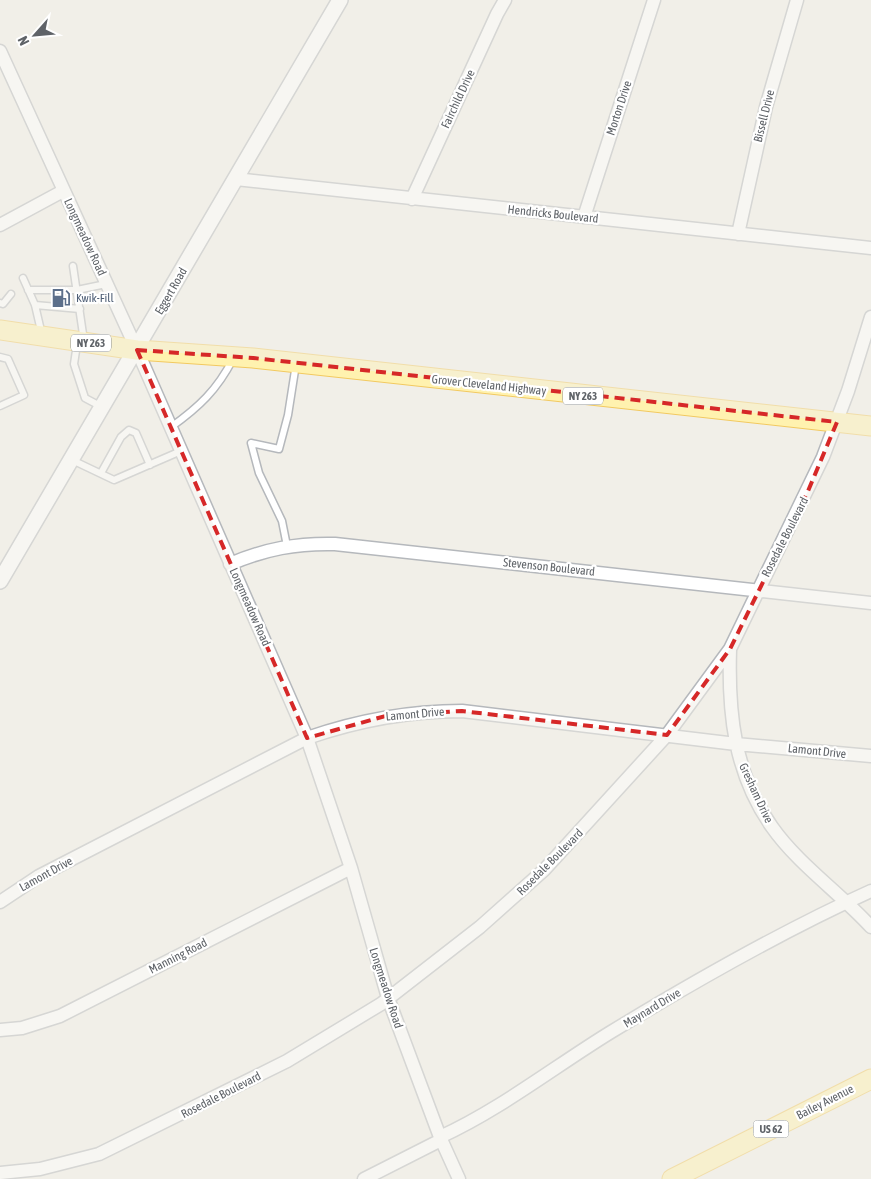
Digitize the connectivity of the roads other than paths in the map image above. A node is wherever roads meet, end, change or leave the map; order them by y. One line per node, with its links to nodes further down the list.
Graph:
1 (340, 0): 6 (street, Eggert Road)
2 (505, 0): 8 (street, Fairchild Drive)
3 (654, 0): 9 (street, Morton Drive)
4 (797, 0): 11 (street, Bissell Drive)
5 (0, 51): 7 (street, Longmeadow Road)
6 (236, 179): 8 (street, Hendricks Boulevard); 26 (street, Eggert Road)
7 (63, 191): 10 (street); 15 (street, Longmeadow Road)
8 (412, 199): 9 (street, Hendricks Boulevard)
9 (584, 217): 11 (street, Hendricks Boulevard)
10 (0, 225)
11 (738, 234): 12 (street, Hendricks Boulevard)
12 (871, 248)
13 (72, 266): 17 (lane)
14 (23, 278): 16 (lane)
15 (106, 284): 17 (lane); 26 (street, Longmeadow Road)
16 (28, 290): 17 (lane); 20 (lane)
17 (77, 290): 21 (lane)
18 (11, 294): 19 (lane)
19 (0, 303)
20 (35, 305): 21 (lane); 24 (lane)
21 (80, 309): 25 (lane)
22 (871, 317): 32 (street, Rosedale Boulevard)
23 (0, 330): 24 (main road, NY 263)
24 (42, 336): 25 (main road, NY 263)
25 (81, 341): 26 (main road, NY 263); 31 (lane)
26 (137, 350): 28 (main road, Grover Cleveland Highway / NY 263); 31 (street, Eggert Road); 34 (street, Longmeadow Road)
27 (0, 357): 30 (lane)
28 (234, 357): 29 (main road, Grover Cleveland Highway / NY 263); 34 (lane)
29 (296, 363): 32 (main road, Grover Cleveland Highway / NY 263); 39 (lane)
30 (0, 406)
31 (103, 408): 36 (street, Eggert Road)
32 (837, 422): 33 (main road, Grover Cleveland Highway / NY 263); 42 (street, Rosedale Boulevard)
33 (871, 426)
34 (171, 427): 35 (street, Longmeadow Road)
35 (181, 451): 37 (lane); 40 (street, Longmeadow Road)
36 (72, 460): 38 (lane); 41 (street, Eggert Road)
37 (150, 465): 38 (lane); 38 (lane)
38 (101, 473)
39 (287, 546): 40 (street, Stevenson Boulevard); 42 (street, Stevenson Boulevard)
40 (230, 564): 46 (street, Longmeadow Road)
41 (0, 581)
42 (757, 590): 43 (street, Stevenson Boulevard); 44 (street, Rosedale Boulevard)
43 (871, 604)
44 (730, 649): 45 (street, Rosedale Boulevard); 47 (street, Gresham Drive)
45 (667, 735): 46 (street, Lamont Drive); 47 (street, Lamont Drive); 54 (street, Rosedale Boulevard)
46 (307, 738): 49 (street, Longmeadow Road); 51 (street, Lamont Drive)
47 (736, 744): 48 (street, Lamont Drive); 52 (street, Gresham Drive)
48 (871, 756)
49 (351, 868): 54 (street, Longmeadow Road); 55 (street, Manning Road)
50 (871, 891): 52 (street, Maynard Drive)
51 (0, 902)
52 (848, 903): 53 (street, Gresham Drive); 57 (street, Maynard Drive)
53 (871, 927)
54 (388, 998): 57 (street, Longmeadow Road); 58 (street, Rosedale Boulevard)
55 (0, 1030)
56 (871, 1079): 61 (main road, Bailey Avenue / US 62)
57 (441, 1139): 59 (street, Maynard Drive); 60 (street, Longmeadow Road)
58 (0, 1173)
59 (364, 1179)
60 (459, 1179)
61 (672, 1179)

